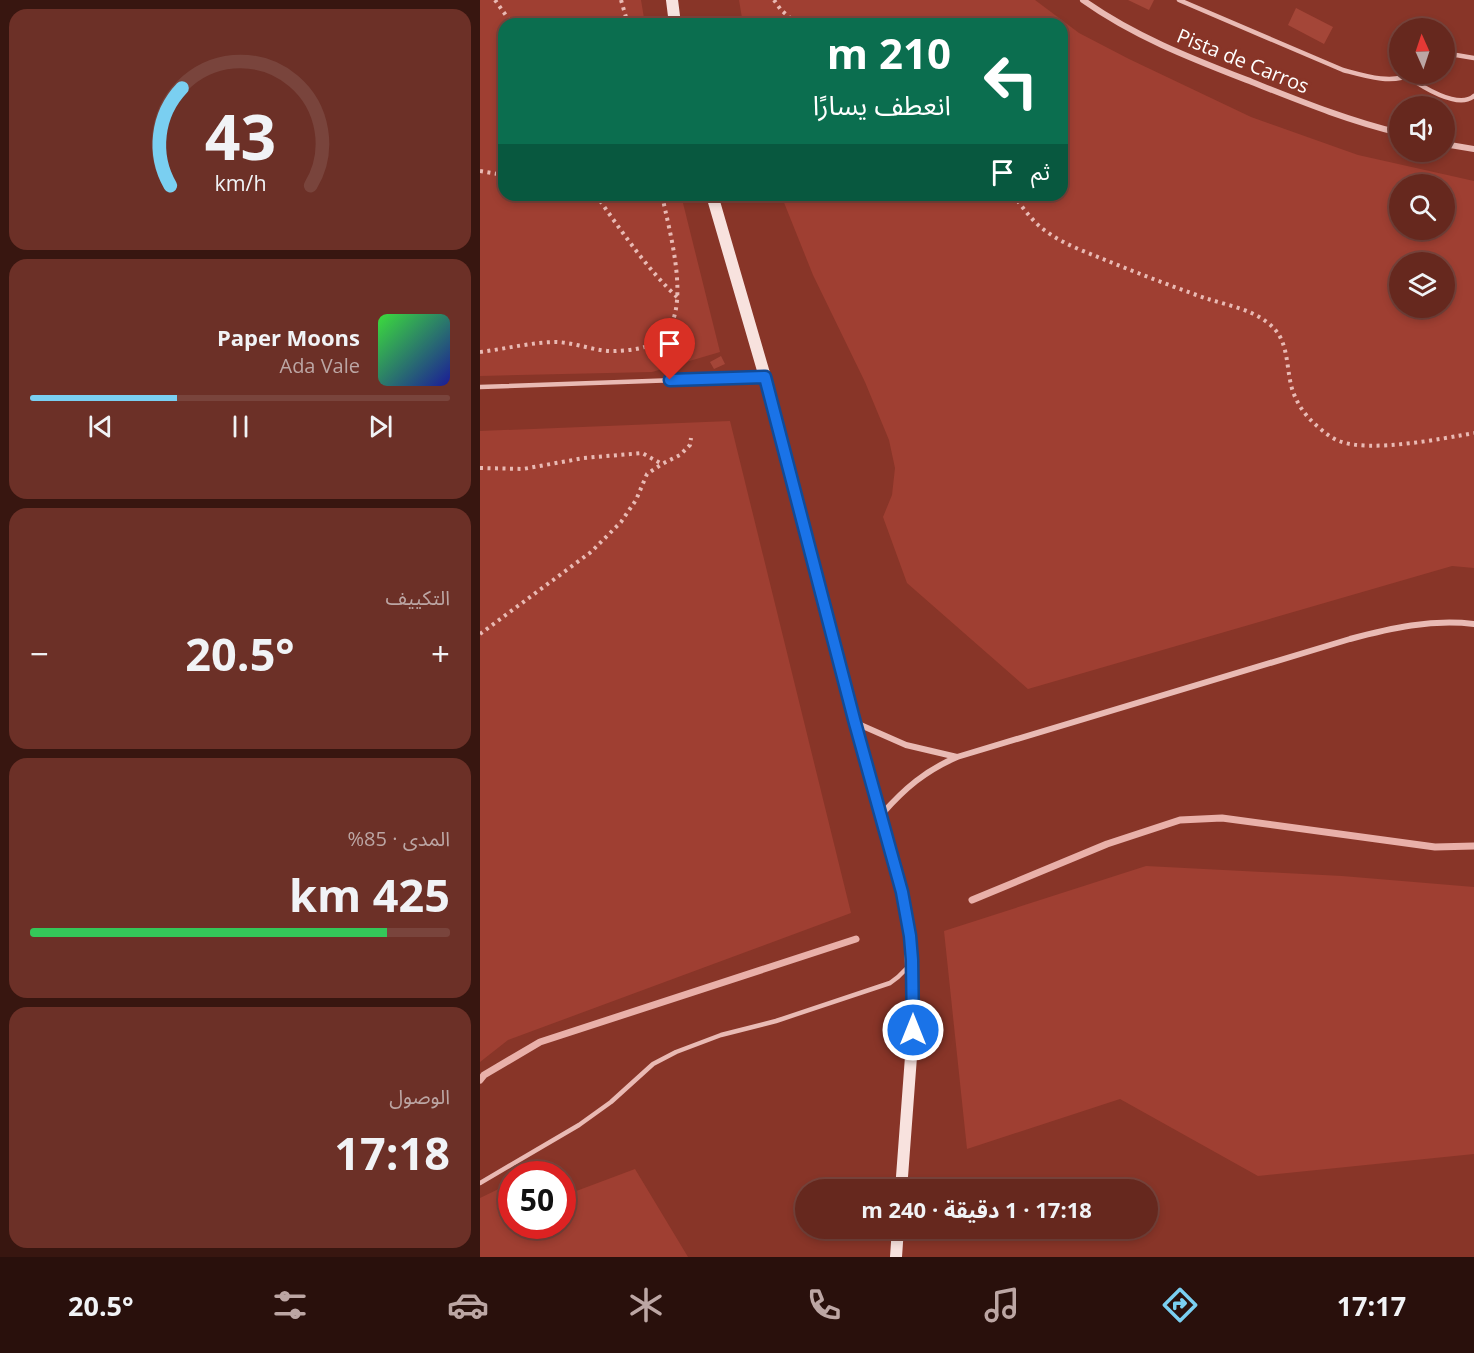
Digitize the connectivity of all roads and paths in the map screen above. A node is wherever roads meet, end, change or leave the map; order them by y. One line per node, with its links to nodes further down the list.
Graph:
1 (495, 0): 7 (path)
2 (621, 0): 8 (path)
3 (672, 0): 9 (main road)
4 (774, 0): 10 (path)
5 (1083, 0): 16 (street, Pista de Carros)
6 (1179, 0): 13 (lane)
7 (508, 18)
8 (626, 18)
9 (674, 18)
10 (790, 18)
11 (1455, 55): 12 (lane)
12 (1474, 58)
13 (1389, 78)
14 (1419, 84): 15 (lane)
15 (1474, 96)
16 (1389, 131)
17 (1455, 146): 18 (street)
18 (1474, 149)
19 (480, 171): 20 (path)
20 (498, 174)
21 (600, 201): 25 (path)
22 (663, 201): 25 (path)
23 (714, 201): 27 (main road)
24 (1018, 201): 29 (path)
25 (678, 298): 26 (path)
26 (480, 352)
27 (765, 377): 28 (lane); 35 (main road)
28 (480, 387)
29 (1474, 433)
30 (691, 438): 31 (path)
31 (662, 464): 32 (path); 34 (path)
32 (480, 468)
33 (1474, 624): 36 (street)
34 (480, 634)
35 (855, 723): 36 (street); 37 (main road)
36 (957, 757): 37 (street)
37 (880, 816): 38 (main road)
38 (912, 960): 39 (main road); 40 (lane)
39 (902, 1179)
40 (480, 1183)
41 (897, 1239): 42 (main road)
42 (896, 1257)

